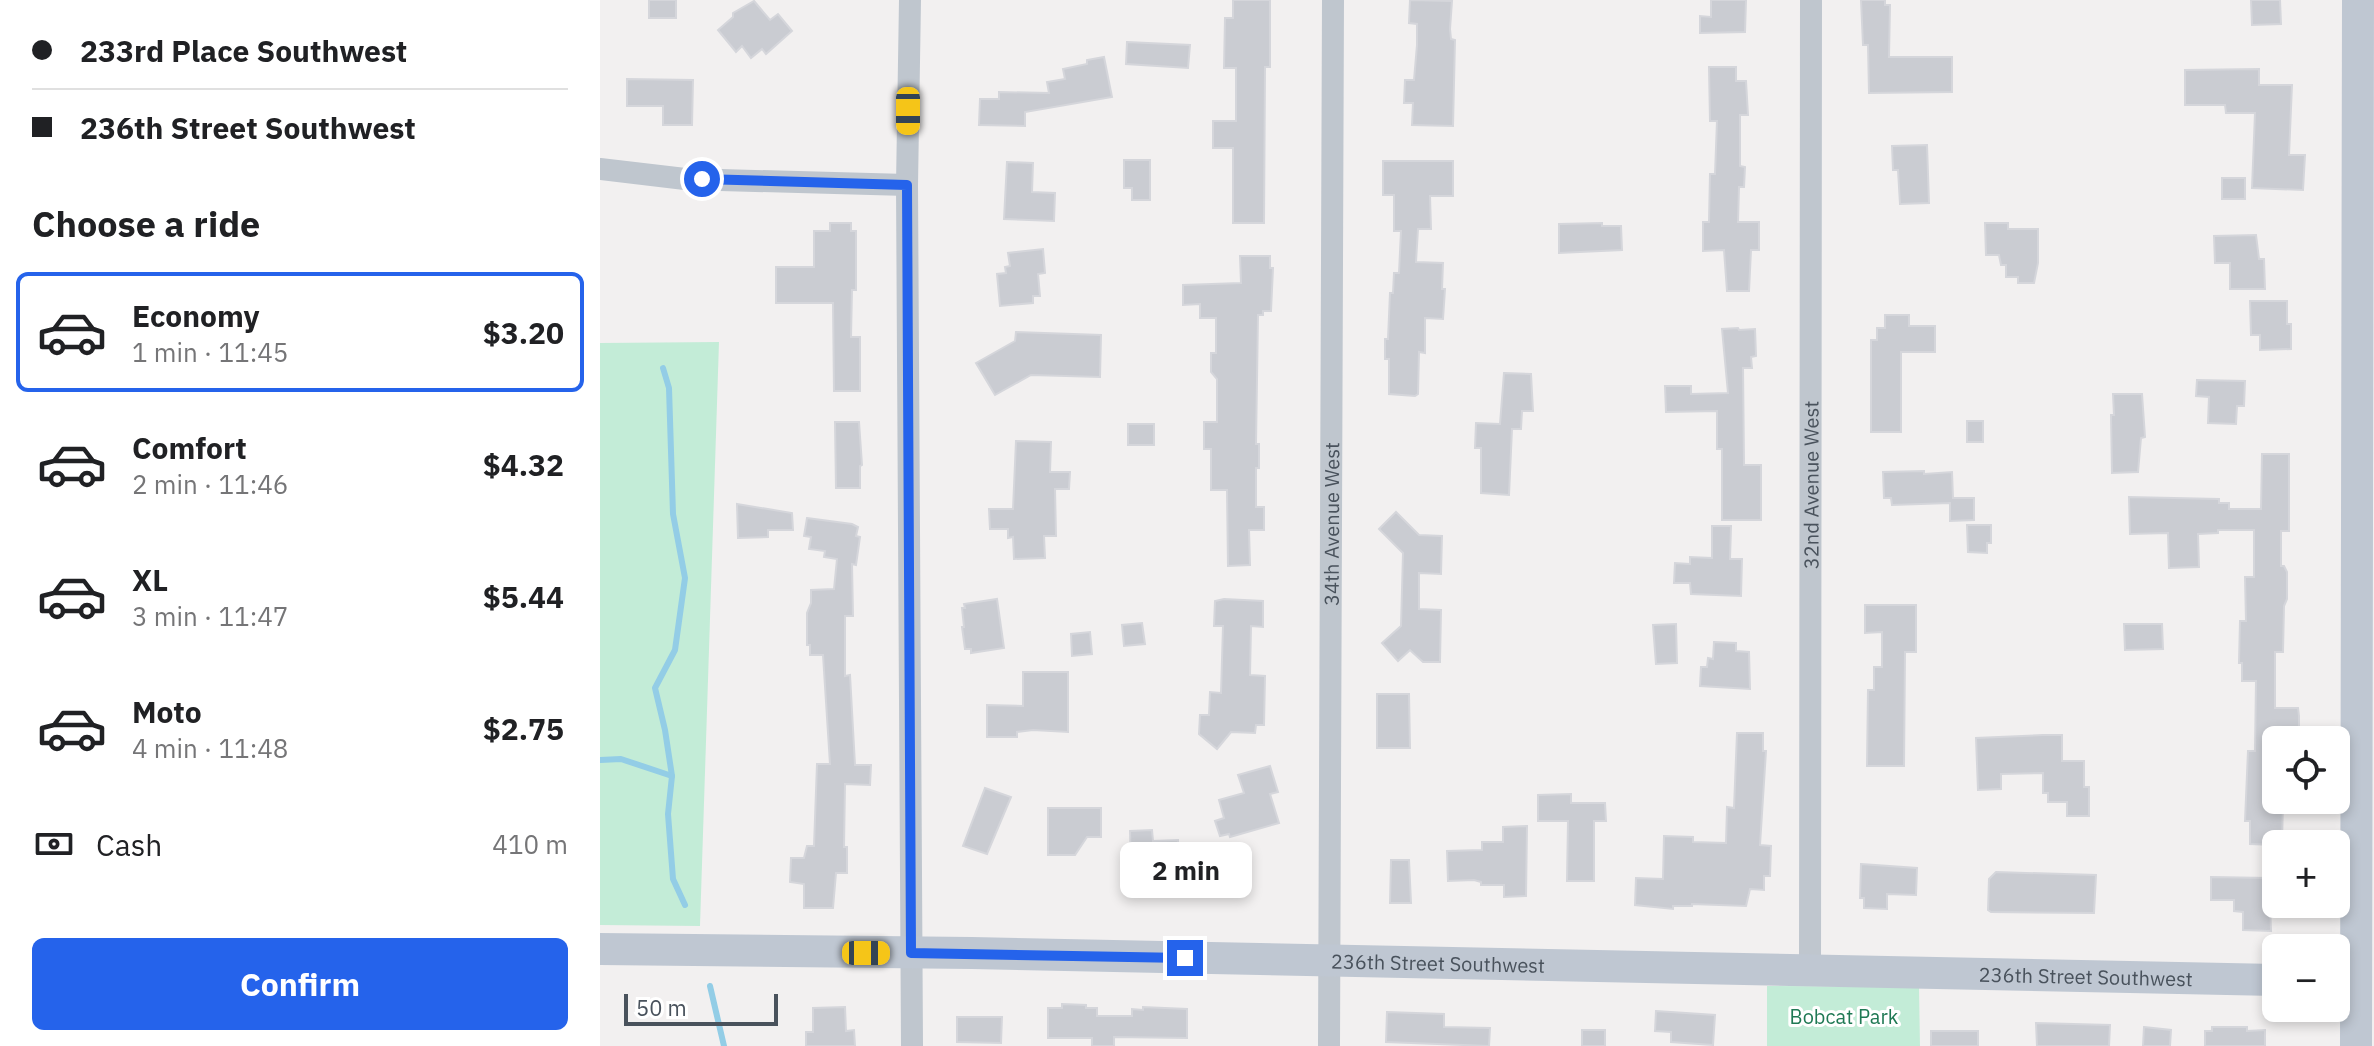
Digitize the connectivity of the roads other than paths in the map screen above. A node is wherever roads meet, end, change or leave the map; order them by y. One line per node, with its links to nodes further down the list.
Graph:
1 (910, 0): 6 (street)
2 (1333, 0): 9 (street, 34th Avenue West)
3 (1811, 0): 10 (street, 32nd Avenue West)
4 (2358, 0): 12 (street)
5 (600, 169): 6 (street)
6 (907, 185): 8 (street)
7 (600, 949): 8 (street, 236th Street Southwest)
8 (911, 953): 9 (street, 236th Street Southwest); 13 (street)
9 (1327, 960): 10 (street, 236th Street Southwest); 14 (street, 34th Avenue West)
10 (1810, 971): 11 (street, 236th Street Southwest)
11 (2262, 980)
12 (2355, 981): 15 (street)
13 (912, 1046)
14 (1329, 1046)
15 (2356, 1046)

